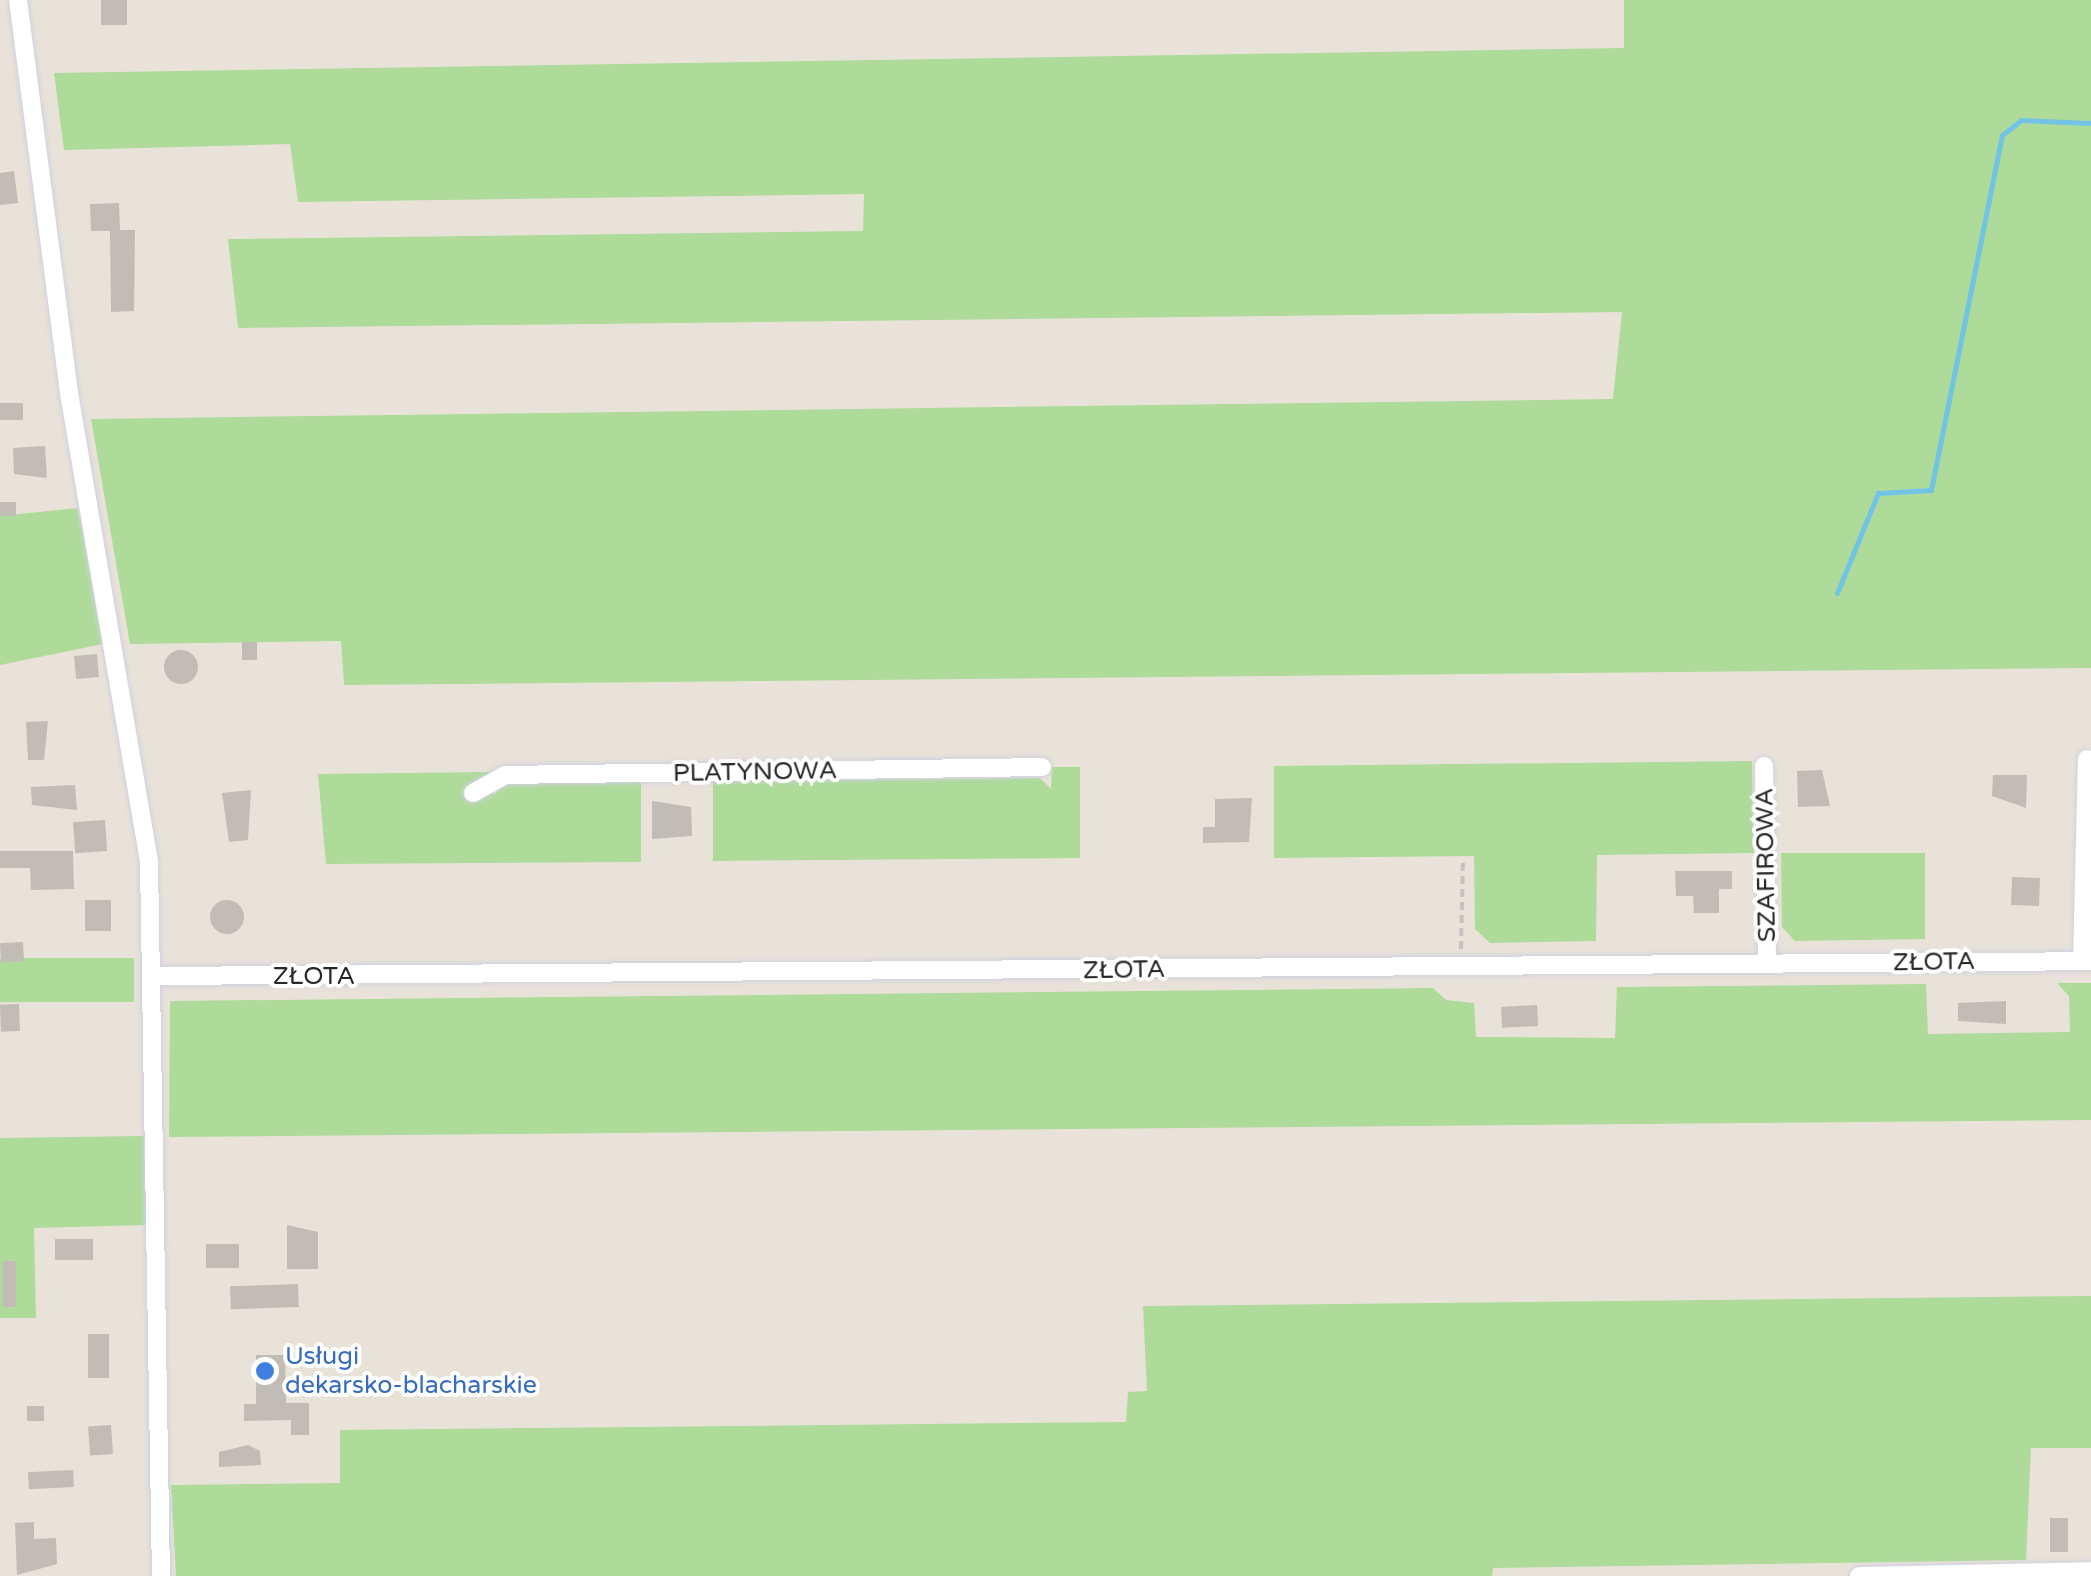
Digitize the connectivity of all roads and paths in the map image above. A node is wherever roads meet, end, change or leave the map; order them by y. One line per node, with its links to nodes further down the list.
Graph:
1 (18, 0): 10 (street)
2 (2087, 759): 7 (street)
3 (1764, 766): 8 (street, SZAFIROWA)
4 (1042, 767): 5 (street, PLATYNOWA)
5 (473, 793)
6 (1462, 858): 9 (path)
7 (2087, 961): 8 (street, ZŁOTA)
8 (1768, 964): 9 (street, ZŁOTA)
9 (1460, 966): 10 (street, ZŁOTA)
10 (157, 976): 12 (street)
11 (2091, 1571): 13 (street)
12 (161, 1576)
13 (1859, 1576)

